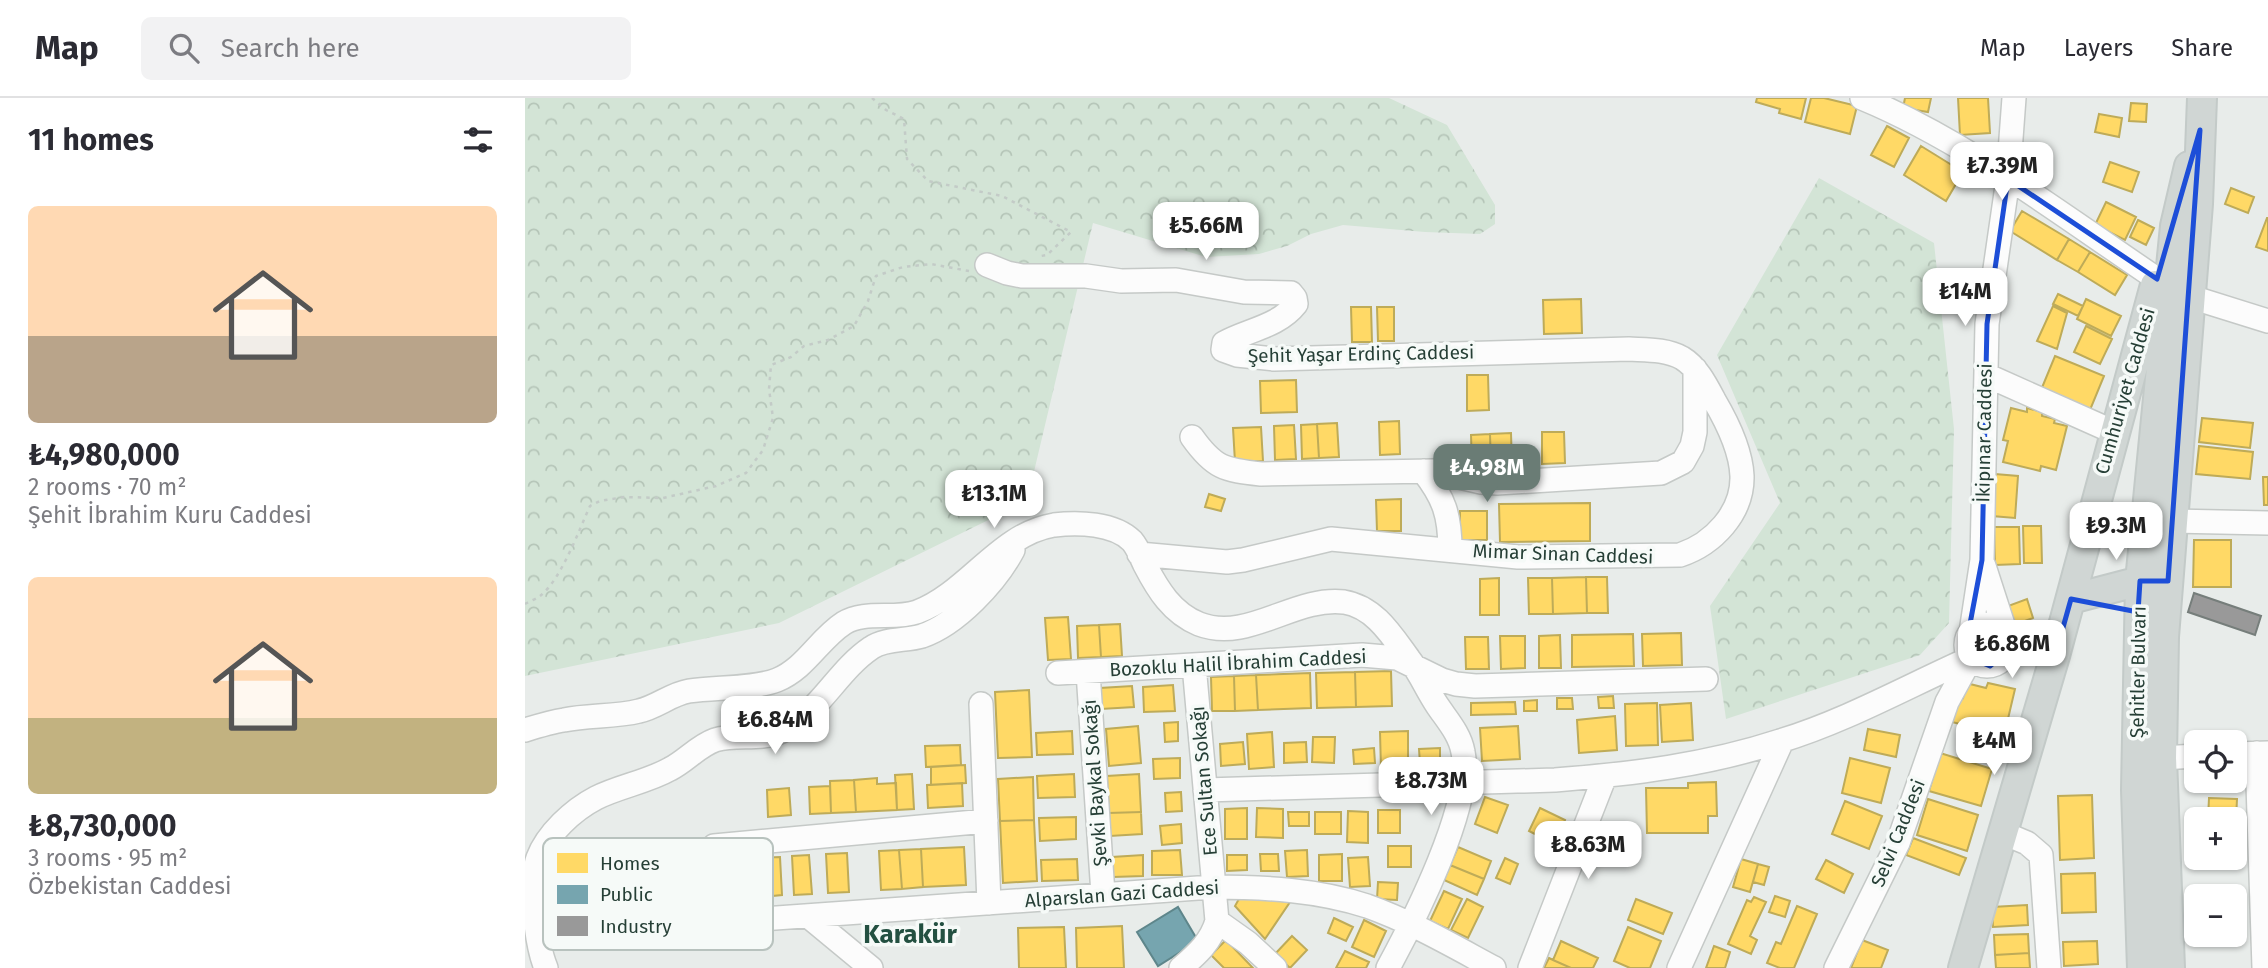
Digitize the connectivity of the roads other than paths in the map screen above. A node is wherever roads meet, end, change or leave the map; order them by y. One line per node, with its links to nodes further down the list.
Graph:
1 (1862, 98): 5 (street)
2 (2014, 98): 5 (street, İkipınar Caddesi)
3 (2202, 98): 4 (main road, Şehitler Bulvarı)
4 (2200, 130): 6 (main road, Şehitler Bulvarı); 9 (main road, Şehitler Bulvarı)
5 (2008, 179): 8 (street); 12 (street, İkipınar Caddesi)
6 (2175, 226): 8 (main road, Cumhuriyet Caddesi); 22 (main road, Şehitler Bulvarı)
7 (987, 265): 11 (street, Şehit Yaşar Erdinç Caddesi)
8 (2157, 279): 13 (main road, Cumhuriyet Caddesi)
9 (2191, 297): 10 (street); 16 (main road, Şehitler Bulvarı)
10 (2268, 321)
11 (1695, 369): 15 (street); 19 (street, Mimar Sinan Caddesi)
12 (1986, 375): 13 (street); 21 (street, İkipınar Caddesi)
13 (2114, 432): 24 (main road, Cumhuriyet Caddesi)
14 (1192, 438): 15 (street)
15 (1423, 471): 19 (street)
16 (2172, 521): 17 (street); 23 (main road, Şehitler Bulvarı)
17 (2268, 523)
18 (1020, 539): 20 (street); 36 (street); 46 (street)
19 (1450, 550): 20 (street, Mimar Sinan Caddesi)
20 (1139, 554): 31 (street)
21 (1982, 560): 26 (street, İkipınar Caddesi); 27 (street, İkipınar Caddesi)
22 (2140, 581): 23 (main road); 24 (main road); 25 (main road, Şehitler Bulvarı)
23 (2168, 581): 25 (main road, Şehitler Bulvarı)
24 (2071, 599): 25 (main road); 28 (main road, Cumhuriyet Caddesi)
25 (2152, 612): 40 (main road, Şehitler Bulvarı); 68 (main road, Şehitler Bulvarı)
26 (1971, 632): 27 (street); 29 (street)
27 (2007, 640): 28 (street); 29 (street)
28 (2055, 656): 45 (main road, Cumhuriyet Caddesi)
29 (1971, 658): 37 (street); 65 (street, Selvi Caddesi)
30 (1194, 665): 31 (street, Bozoklu Halil İbrahim Caddesi); 32 (street, Bozoklu Halil İbrahim Caddesi); 43 (street, Ece Sultan Sokağı)
31 (1414, 666): 34 (street, Bozoklu Halil İbrahim Caddesi); 42 (street)
32 (1088, 672): 33 (street, Bozoklu Halil İbrahim Caddesi); 50 (street, Şevki Baykal Sokağı)
33 (1058, 673)
34 (1706, 679)
35 (981, 704): 44 (street)
36 (525, 730)
37 (1782, 741): 41 (street); 64 (street)
38 (2253, 753): 55 (street)
39 (2184, 757): 40 (street)
40 (2162, 758): 69 (main road, Şehitler Bulvarı)
41 (1605, 776): 42 (street); 63 (street)
42 (1463, 784): 43 (street); 56 (street)
43 (1205, 790): 49 (street, Ece Sultan Sokağı)
44 (986, 821): 47 (street, Alparslan Gazi Caddesi); 51 (street)
45 (2003, 833): 66 (main road, Cumhuriyet Caddesi); 67 (street)
46 (552, 838)
47 (773, 841)
48 (543, 848): 57 (street)
49 (1212, 887): 50 (street, Alparslan Gazi Caddesi); 54 (street, Ece Sultan Sokağı); 56 (street, Alparslan Gazi Caddesi)
50 (1103, 894): 51 (street, Alparslan Gazi Caddesi)
51 (989, 903): 52 (street, Alparslan Gazi Caddesi)
52 (808, 916): 53 (street, Alparslan Gazi Caddesi); 58 (street)
53 (773, 918)
54 (1217, 921): 59 (street); 60 (street)
55 (2266, 923): 70 (street)
56 (1412, 924): 61 (street); 62 (street, Alparslan Gazi Caddesi)
57 (546, 968)
58 (871, 968)
59 (1181, 968)
60 (1275, 968)
61 (1388, 968)
62 (1494, 968)
63 (1530, 968)
64 (1679, 968)
65 (1836, 968)
66 (1963, 968)
67 (2049, 968)
68 (2142, 968)
69 (2170, 968)
70 (2264, 968)

